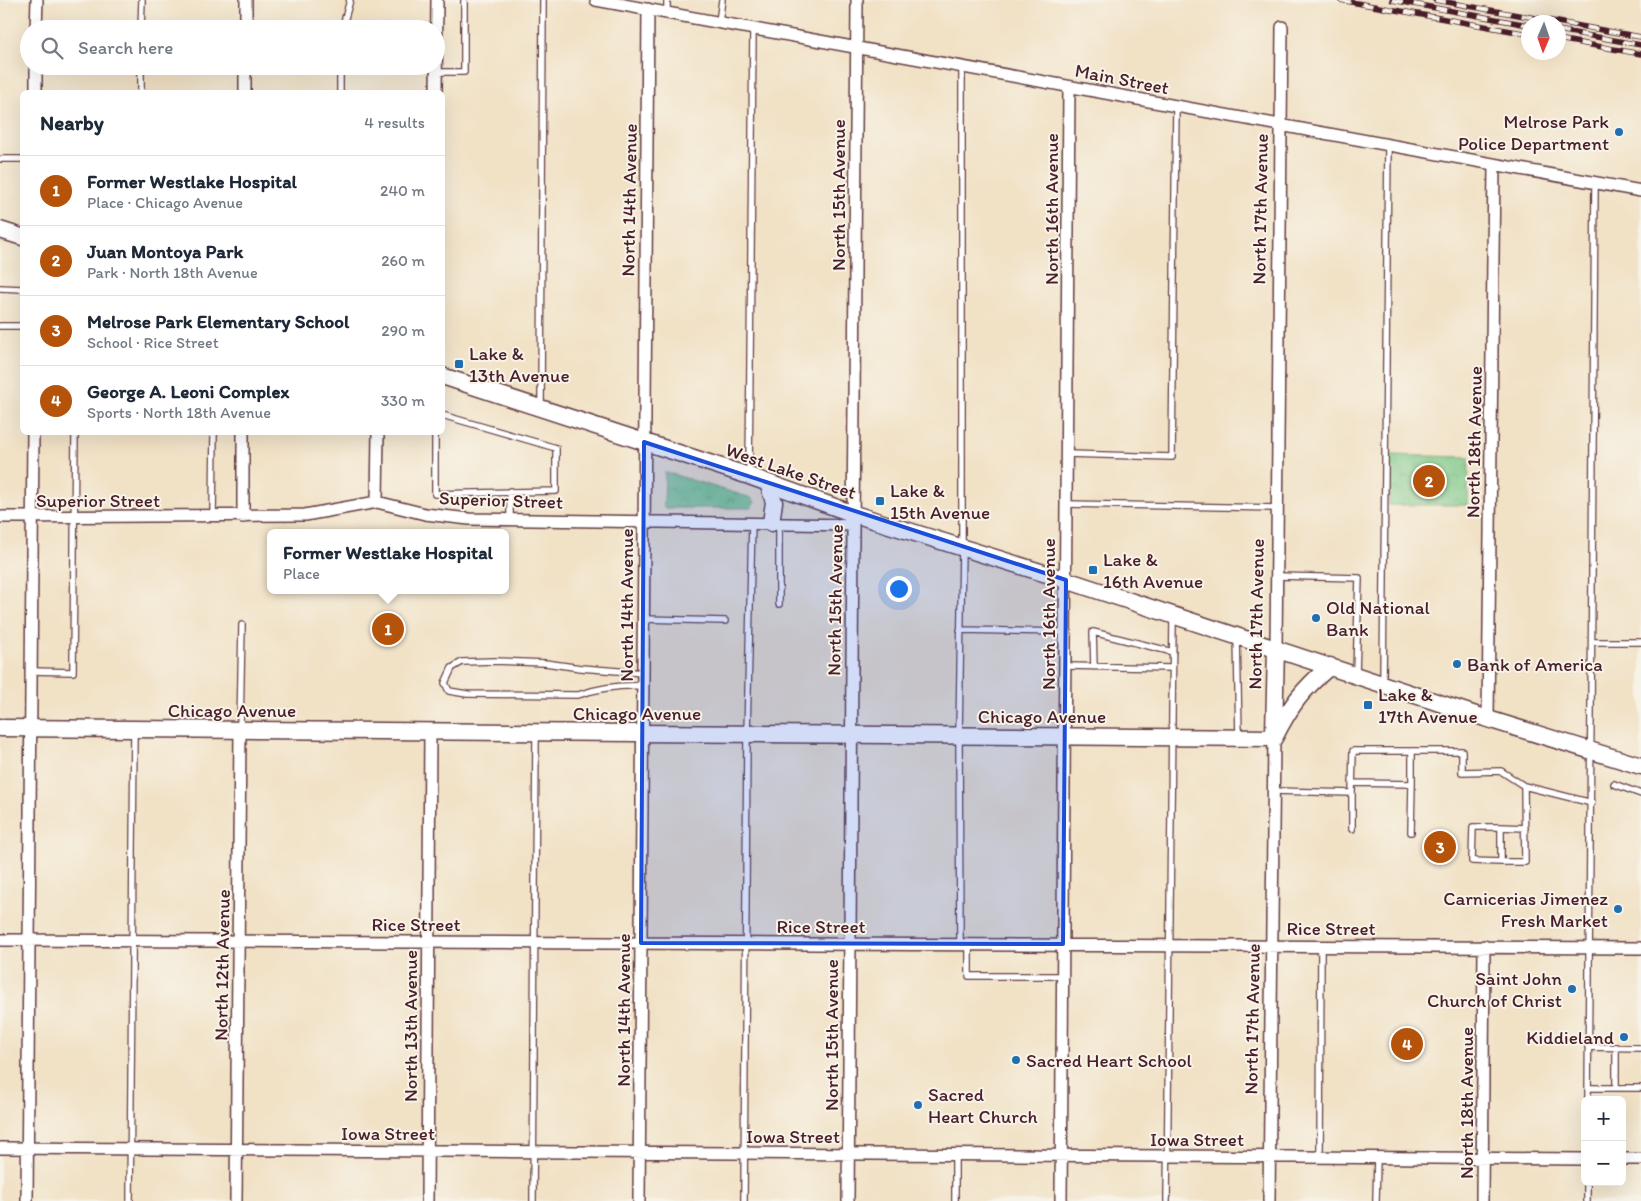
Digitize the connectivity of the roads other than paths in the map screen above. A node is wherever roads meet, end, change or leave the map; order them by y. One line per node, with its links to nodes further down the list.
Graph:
1 (37, 0): 14 (street)
2 (142, 0): 15 (lane)
3 (246, 0): 16 (street)
4 (350, 0): 17 (lane)
5 (437, 0): 18 (street)
6 (464, 0): 24 (lane)
7 (543, 0): 51 (lane)
8 (596, 0): 12 (street, Main Street)
9 (668, 0): 13 (lane)
10 (722, 0): 19 (lane)
11 (857, 0): 22 (street, North 15th Avenue)
12 (648, 9): 13 (street, Main Street); 59 (street, North 14th Avenue)
13 (667, 12): 19 (street, Main Street)
14 (36, 20)
15 (142, 20)
16 (246, 20)
17 (344, 20)
18 (437, 20)
19 (719, 22): 20 (street, Main Street)
20 (753, 28): 22 (street, Main Street); 61 (lane)
21 (1282, 28): 37 (street, North 17th Avenue)
22 (857, 47): 23 (street, Main Street); 72 (street, North 15th Avenue)
23 (962, 67): 30 (street, Main Street); 77 (lane)
24 (445, 72)
25 (36, 75): 31 (street)
26 (141, 75): 32 (lane)
27 (245, 75): 33 (street)
28 (340, 75): 34 (lane)
29 (436, 75): 35 (street)
30 (1069, 87): 36 (street, Main Street); 60 (street, North 16th Avenue)
31 (36, 90)
32 (141, 90)
33 (245, 90)
34 (340, 90)
35 (436, 90)
36 (1176, 107): 37 (street, Main Street); 60 (lane)
37 (1281, 126): 38 (street, Main Street); 66 (street, North 17th Avenue)
38 (1388, 145): 41 (street, Main Street); 99 (lane)
39 (0, 159): 40 (lane)
40 (20, 160)
41 (1494, 165): 42 (street, Main Street); 101 (street, North 18th Avenue)
42 (1595, 183): 43 (street, Main Street); 88 (lane)
43 (1641, 191)
44 (0, 230): 45 (main road)
45 (20, 236)
46 (0, 288): 47 (lane)
47 (20, 288)
48 (0, 326): 49 (lane)
49 (20, 326)
50 (445, 377): 51 (main road, West Lake Street)
51 (541, 407): 59 (main road, West Lake Street)
52 (445, 416): 63 (lane)
53 (33, 435): 68 (street)
54 (75, 435): 69 (lane)
55 (214, 435): 70 (lane)
56 (243, 435): 71 (street)
57 (378, 435): 64 (street)
58 (434, 435): 63 (lane)
59 (644, 442): 61 (main road, West Lake Street); 74 (street, North 14th Avenue)
60 (1066, 454): 65 (street, North 16th Avenue)
61 (749, 476): 62 (main road, West Lake Street)
62 (768, 483): 72 (main road, West Lake Street); 76 (main road)
63 (510, 491): 73 (lane)
64 (377, 502): 71 (street, Superior Street); 73 (street, Superior Street)
65 (1066, 504): 66 (lane); 79 (street, North 16th Avenue)
66 (1277, 508): 78 (street, North 17th Avenue)
67 (0, 517): 68 (street, Superior Street)
68 (32, 517): 69 (street, Superior Street); 96 (street)
69 (75, 517): 70 (street, Superior Street); 96 (lane)
70 (213, 517): 71 (street, Superior Street)
71 (243, 517)
72 (854, 519): 76 (street, Superior Street); 77 (main road, West Lake Street); 110 (street, North 15th Avenue)
73 (510, 520): 74 (street, Superior Street)
74 (644, 522): 75 (street, Superior Street); 82 (street, North 14th Avenue)
75 (752, 522): 76 (street, Superior Street); 109 (lane)
76 (775, 523): 80 (lane)
77 (962, 548): 79 (main road, West Lake Street); 85 (lane)
78 (1277, 576): 90 (street, North 17th Avenue); 98 (lane)
79 (1066, 580): 81 (main road, West Lake Street); 86 (street, North 16th Avenue)
80 (778, 604)
81 (1174, 616): 87 (main road, West Lake Street); 91 (lane)
82 (643, 619): 83 (lane); 97 (street, North 14th Avenue)
83 (725, 621)
84 (242, 625): 105 (lane)
85 (960, 630): 86 (lane); 111 (lane)
86 (1065, 632): 92 (street, North 16th Avenue)
87 (1237, 636): 90 (main road, West Lake Street); 114 (lane)
88 (1593, 642): 89 (lane); 117 (lane)
89 (1641, 642)
90 (1276, 648): 93 (main road, West Lake Street); 115 (main road, North 17th Avenue)
91 (1173, 652): 94 (lane); 95 (lane)
92 (1065, 666): 94 (lane); 112 (street, North 16th Avenue)
93 (1330, 666): 98 (main road, West Lake Street); 115 (main road)
94 (1094, 667): 95 (lane)
95 (1172, 668): 113 (lane)
96 (31, 671): 103 (street)
97 (643, 673): 100 (street, North 14th Avenue); 100 (lane)
98 (1356, 675): 99 (main road, West Lake Street)
99 (1383, 684): 101 (main road, West Lake Street)
100 (643, 686): 108 (street, North 14th Avenue)
101 (1488, 719): 117 (main road, West Lake Street)
102 (0, 728): 103 (main road, Chicago Avenue)
103 (31, 728): 104 (main road, Chicago Avenue); 133 (street)
104 (134, 729): 105 (main road, Chicago Avenue); 134 (lane)
105 (240, 730): 106 (main road, Chicago Avenue); 135 (street, North 12th Avenue)
106 (430, 731): 107 (main road, Chicago Avenue); 136 (street, North 13th Avenue)
107 (536, 732): 108 (main road, Chicago Avenue); 137 (lane)
108 (642, 733): 109 (main road, Chicago Avenue); 138 (street, North 14th Avenue)
109 (747, 734): 110 (main road, Chicago Avenue); 139 (lane)
110 (851, 735): 111 (main road, Chicago Avenue); 140 (street, North 15th Avenue)
111 (959, 735): 112 (main road, Chicago Avenue); 141 (lane)
112 (1064, 736): 113 (main road, Chicago Avenue); 142 (street, North 16th Avenue)
113 (1172, 737): 114 (main road, Chicago Avenue); 143 (lane)
114 (1239, 738): 115 (main road, Chicago Avenue)
115 (1274, 738): 123 (street, North 17th Avenue)
116 (1412, 751): 119 (lane); 120 (lane); 122 (lane)
117 (1592, 751): 118 (main road, West Lake Street); 126 (lane)
118 (1641, 766)
119 (1352, 783): 120 (lane); 124 (lane)
120 (1412, 784): 130 (lane)
121 (1614, 784): 125 (lane)
122 (1524, 786): 126 (lane); 128 (lane)
123 (1274, 791): 124 (lane); 144 (street, North 17th Avenue)
124 (1352, 793): 129 (lane)
125 (1641, 794)
126 (1592, 803): 147 (lane)
127 (1501, 827): 128 (lane); 131 (lane); 131 (lane)
128 (1525, 828): 131 (lane)
129 (1352, 829)
130 (1411, 832)
131 (1501, 862)
132 (0, 940): 133 (street, Rice Street)
133 (29, 940): 134 (street, Rice Street); 158 (street)
134 (133, 940): 135 (street, Rice Street); 159 (lane)
135 (240, 941): 136 (street, Rice Street); 160 (street, North 12th Avenue)
136 (428, 942): 137 (street, Rice Street); 161 (street, North 13th Avenue)
137 (534, 942): 138 (street, Rice Street); 162 (lane)
138 (641, 943): 139 (street, Rice Street); 163 (street, North 14th Avenue)
139 (746, 943): 140 (street, Rice Street); 164 (lane)
140 (849, 943): 141 (street, Rice Street); 165 (street, North 15th Avenue)
141 (965, 944): 142 (street, Rice Street); 149 (lane)
142 (1063, 944): 143 (street, Rice Street); 149 (street, North 16th Avenue)
143 (1170, 945): 144 (street, Rice Street); 168 (lane)
144 (1273, 945): 145 (street, Rice Street); 169 (street, North 17th Avenue)
145 (1321, 945): 146 (street, Rice Street); 170 (lane)
146 (1484, 946): 147 (street, Rice Street); 172 (street, North 18th Avenue)
147 (1589, 947): 148 (street, Rice Street); 150 (lane)
148 (1641, 948)
149 (1062, 976): 167 (street, North 16th Avenue)
150 (1588, 1047): 151 (lane); 153 (lane)
151 (1616, 1047): 152 (lane); 154 (lane)
152 (1641, 1048)
153 (1588, 1088): 154 (lane); 156 (lane)
154 (1616, 1088): 155 (lane)
155 (1641, 1088)
156 (1588, 1096)
157 (0, 1148): 158 (street, Iowa Street)
158 (27, 1148): 159 (street, Iowa Street); 177 (street)
159 (130, 1149): 160 (street, Iowa Street); 178 (lane)
160 (236, 1150): 161 (street, Iowa Street); 179 (street, North 12th Avenue)
161 (427, 1151): 162 (street, Iowa Street); 180 (street, North 13th Avenue)
162 (533, 1152): 163 (street, Iowa Street); 181 (lane)
163 (639, 1152): 164 (street, Iowa Street); 182 (street, North 14th Avenue)
164 (745, 1153): 165 (street, Iowa Street); 183 (lane)
165 (849, 1154): 166 (street, Iowa Street); 184 (street, North 15th Avenue)
166 (955, 1154): 167 (street, Iowa Street); 185 (lane)
167 (1061, 1155): 168 (street, Iowa Street); 186 (street, North 16th Avenue)
168 (1167, 1156): 169 (street, Iowa Street); 187 (lane)
169 (1269, 1157): 170 (street, Iowa Street); 188 (street, North 17th Avenue)
170 (1320, 1157): 171 (street, Iowa Street)
171 (1377, 1157): 172 (street, Iowa Street); 189 (lane)
172 (1483, 1158): 173 (street, Iowa Street); 190 (street, North 18th Avenue)
173 (1581, 1159)
174 (1626, 1159): 175 (street)
175 (1641, 1159)
176 (1587, 1186): 191 (lane)
177 (27, 1201)
178 (130, 1201)
179 (236, 1201)
180 (427, 1201)
181 (532, 1201)
182 (638, 1201)
183 (744, 1201)
184 (848, 1201)
185 (955, 1201)
186 (1061, 1201)
187 (1167, 1201)
188 (1269, 1201)
189 (1376, 1201)
190 (1482, 1201)
191 (1587, 1201)

